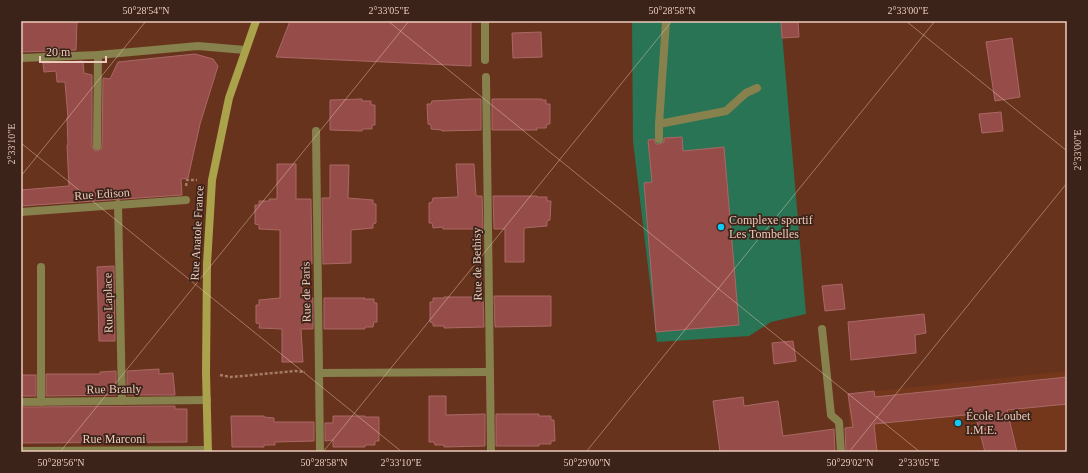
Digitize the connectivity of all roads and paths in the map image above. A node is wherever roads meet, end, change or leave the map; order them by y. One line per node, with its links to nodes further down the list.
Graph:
1 (256, 21): 4 (main road, Rue Anatole France)
2 (485, 21): 7 (street)
3 (666, 21): 10 (street)
4 (245, 50): 5 (street); 14 (main road, Rue Anatole France)
5 (98, 55): 6 (street); 13 (street)
6 (21, 58)
7 (485, 60)
8 (486, 77): 21 (street, Rue de Bethisy)
9 (757, 88): 10 (street)
10 (659, 124): 12 (street)
11 (316, 131): 22 (street, Rue de Paris)
12 (659, 139)
13 (96, 146)
14 (212, 180): 15 (path); 20 (main road, Rue Anatole France)
15 (186, 200): 16 (street, Rue Edison)
16 (118, 204): 17 (street, Rue Edison); 26 (street, Rue Laplace)
17 (21, 212)
18 (41, 267): 25 (street)
19 (822, 328): 33 (street)
20 (206, 372): 22 (path); 23 (main road, Rue Anatole France)
21 (490, 372): 22 (street); 32 (street, Rue de Bethisy)
22 (319, 373): 31 (street, Rue de Paris)
23 (207, 400): 26 (street, Rue Branly); 29 (main road, Rue Anatole France)
24 (21, 402): 25 (street, Rue Branly)
25 (41, 402): 26 (street, Rue Branly)
26 (122, 402)
27 (21, 451): 30 (street, Rue Marconi)
28 (124, 451): 29 (street, Rue Marconi); 30 (street, Rue Marconi)
29 (208, 451)
30 (41, 452)
31 (320, 452)
32 (491, 452)
33 (841, 452)

